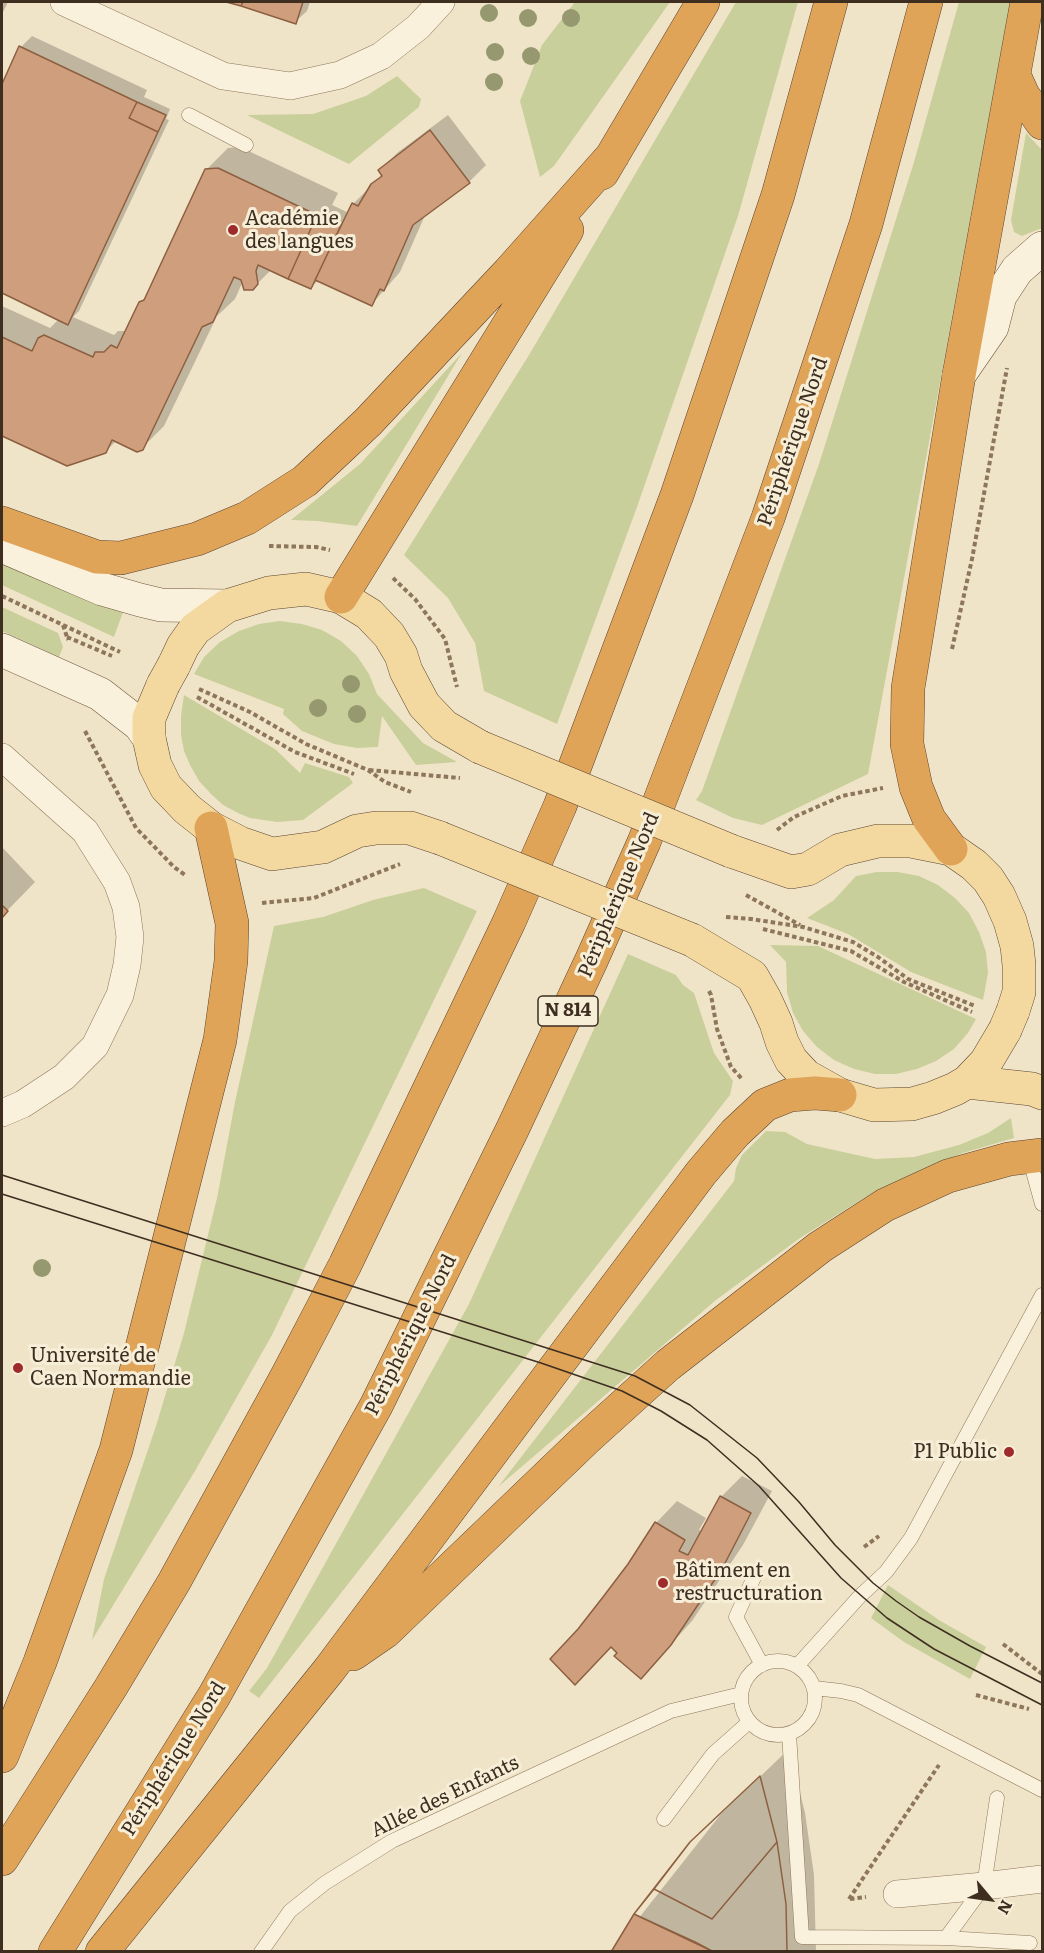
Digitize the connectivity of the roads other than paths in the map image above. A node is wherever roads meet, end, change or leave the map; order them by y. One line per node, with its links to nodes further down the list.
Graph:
1 (64, 2): 2 (street)
2 (441, 2)
3 (703, 2): 11 (highway)
4 (831, 2): 43 (highway)
5 (926, 2): 49 (highway, Périphérique Nord / N 814)
6 (1027, 2): 7 (highway)
7 (1014, 75): 9 (highway); 13 (highway)
8 (189, 115): 10 (lane)
9 (1042, 123)
10 (246, 145)
11 (613, 155): 14 (highway); 16 (highway)
12 (1042, 248): 13 (main road)
13 (959, 375): 22 (highway)
14 (2, 523)
15 (2, 546): 17 (main road)
16 (341, 597): 17 (main road); 22 (main road, bridge)
17 (226, 606): 19 (main road)
18 (2, 650): 19 (main road)
19 (148, 738): 21 (main road)
20 (2, 757): 27 (street)
21 (211, 828): 26 (main road, bridge); 39 (highway)
22 (951, 849): 23 (main road)
23 (1031, 970): 24 (main road)
24 (967, 1082): 25 (main road); 26 (main road)
25 (1042, 1093)
26 (840, 1095): 34 (highway)
27 (2, 1113)
28 (1036, 1156): 29 (lane); 34 (highway)
29 (1042, 1204)
30 (1042, 1295): 33 (lane)
31 (755, 1575): 32 (lane)
32 (762, 1665): 33 (lane); 36 (lane)
33 (797, 1666): 35 (lane)
34 (329, 1670): 50 (highway)
35 (814, 1688): 38 (lane); 40 (lane)
36 (741, 1694): 37 (lane); 51 (lane, Allée des Enfants)
37 (750, 1722): 38 (lane); 42 (lane)
38 (789, 1734): 47 (lane)
39 (2, 1756)
40 (1042, 1790)
41 (997, 1798): 45 (lane)
42 (664, 1819)
43 (2, 1859)
44 (1042, 1879): 45 (street)
45 (984, 1886): 46 (street); 47 (lane)
46 (897, 1894)
47 (946, 1938): 48 (lane)
48 (1030, 1943)
49 (55, 1952)
50 (102, 1952)
51 (261, 1952)

